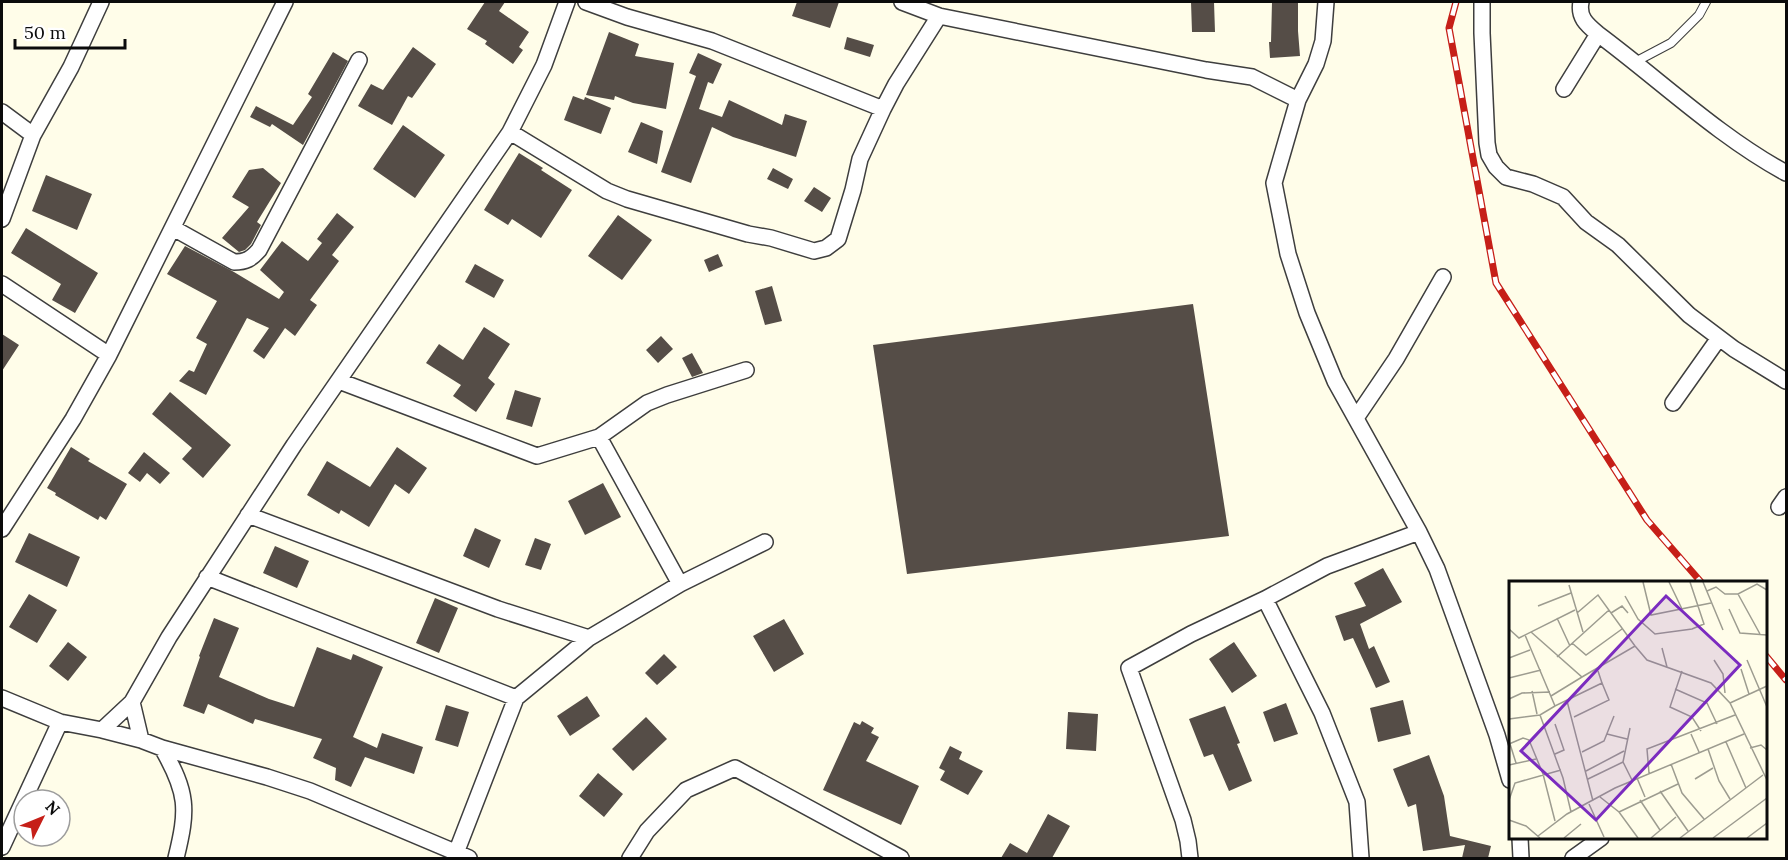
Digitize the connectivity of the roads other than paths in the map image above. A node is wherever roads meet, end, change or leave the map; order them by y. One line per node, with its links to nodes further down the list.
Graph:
1 (102, 2): 19 (street)
2 (285, 2): 22 (street)
3 (567, 2): 18 (street)
4 (586, 2): 16 (street)
5 (902, 2): 10 (street)
6 (1326, 2): 15 (street)
7 (1482, 2): 25 (street)
8 (1578, 2): 11 (street)
9 (1706, 2): 13 (lane)
10 (939, 16): 15 (street); 16 (street)
11 (1598, 34): 13 (street); 14 (street)
12 (359, 60): 22 (street)
13 (1635, 62): 20 (street)
14 (1564, 89)
15 (1298, 100): 31 (street)
16 (883, 109): 18 (street)
17 (2, 112): 19 (street)
18 (510, 132): 28 (street)
19 (33, 135): 21 (street)
20 (1786, 173)
21 (2, 219)
22 (173, 228): 26 (street)
23 (1443, 278): 31 (street)
24 (2, 284): 26 (street)
25 (1719, 338): 29 (street); 30 (street)
26 (109, 355): 34 (street)
27 (746, 370): 32 (street)
28 (339, 381): 32 (street); 33 (street)
29 (1786, 381)
30 (1672, 403)
31 (1356, 418): 35 (street)
32 (599, 437): 38 (street)
33 (248, 515): 37 (street); 40 (street)
34 (2, 529)
35 (1419, 532): 39 (street); 48 (street)
36 (765, 542): 38 (street)
37 (207, 577): 42 (street); 43 (street)
38 (680, 584): 40 (street)
39 (1265, 599): 56 (street); 57 (street)
40 (589, 638): 42 (street)
41 (2, 698): 44 (street)
42 (516, 698): 52 (street)
43 (132, 702): 45 (street); 46 (street)
44 (60, 722): 45 (street); 51 (street)
45 (102, 730): 46 (street)
46 (141, 740): 47 (street)
47 (162, 748): 52 (street); 53 (street)
48 (1509, 777)
49 (1520, 839): 58 (street)
50 (1597, 839): 59 (street)
51 (2, 847)
52 (462, 856)
53 (176, 858)
54 (630, 858): 55 (street)
55 (901, 858)
56 (1190, 858)
57 (1361, 858)
58 (1521, 858)
59 (1573, 858)

